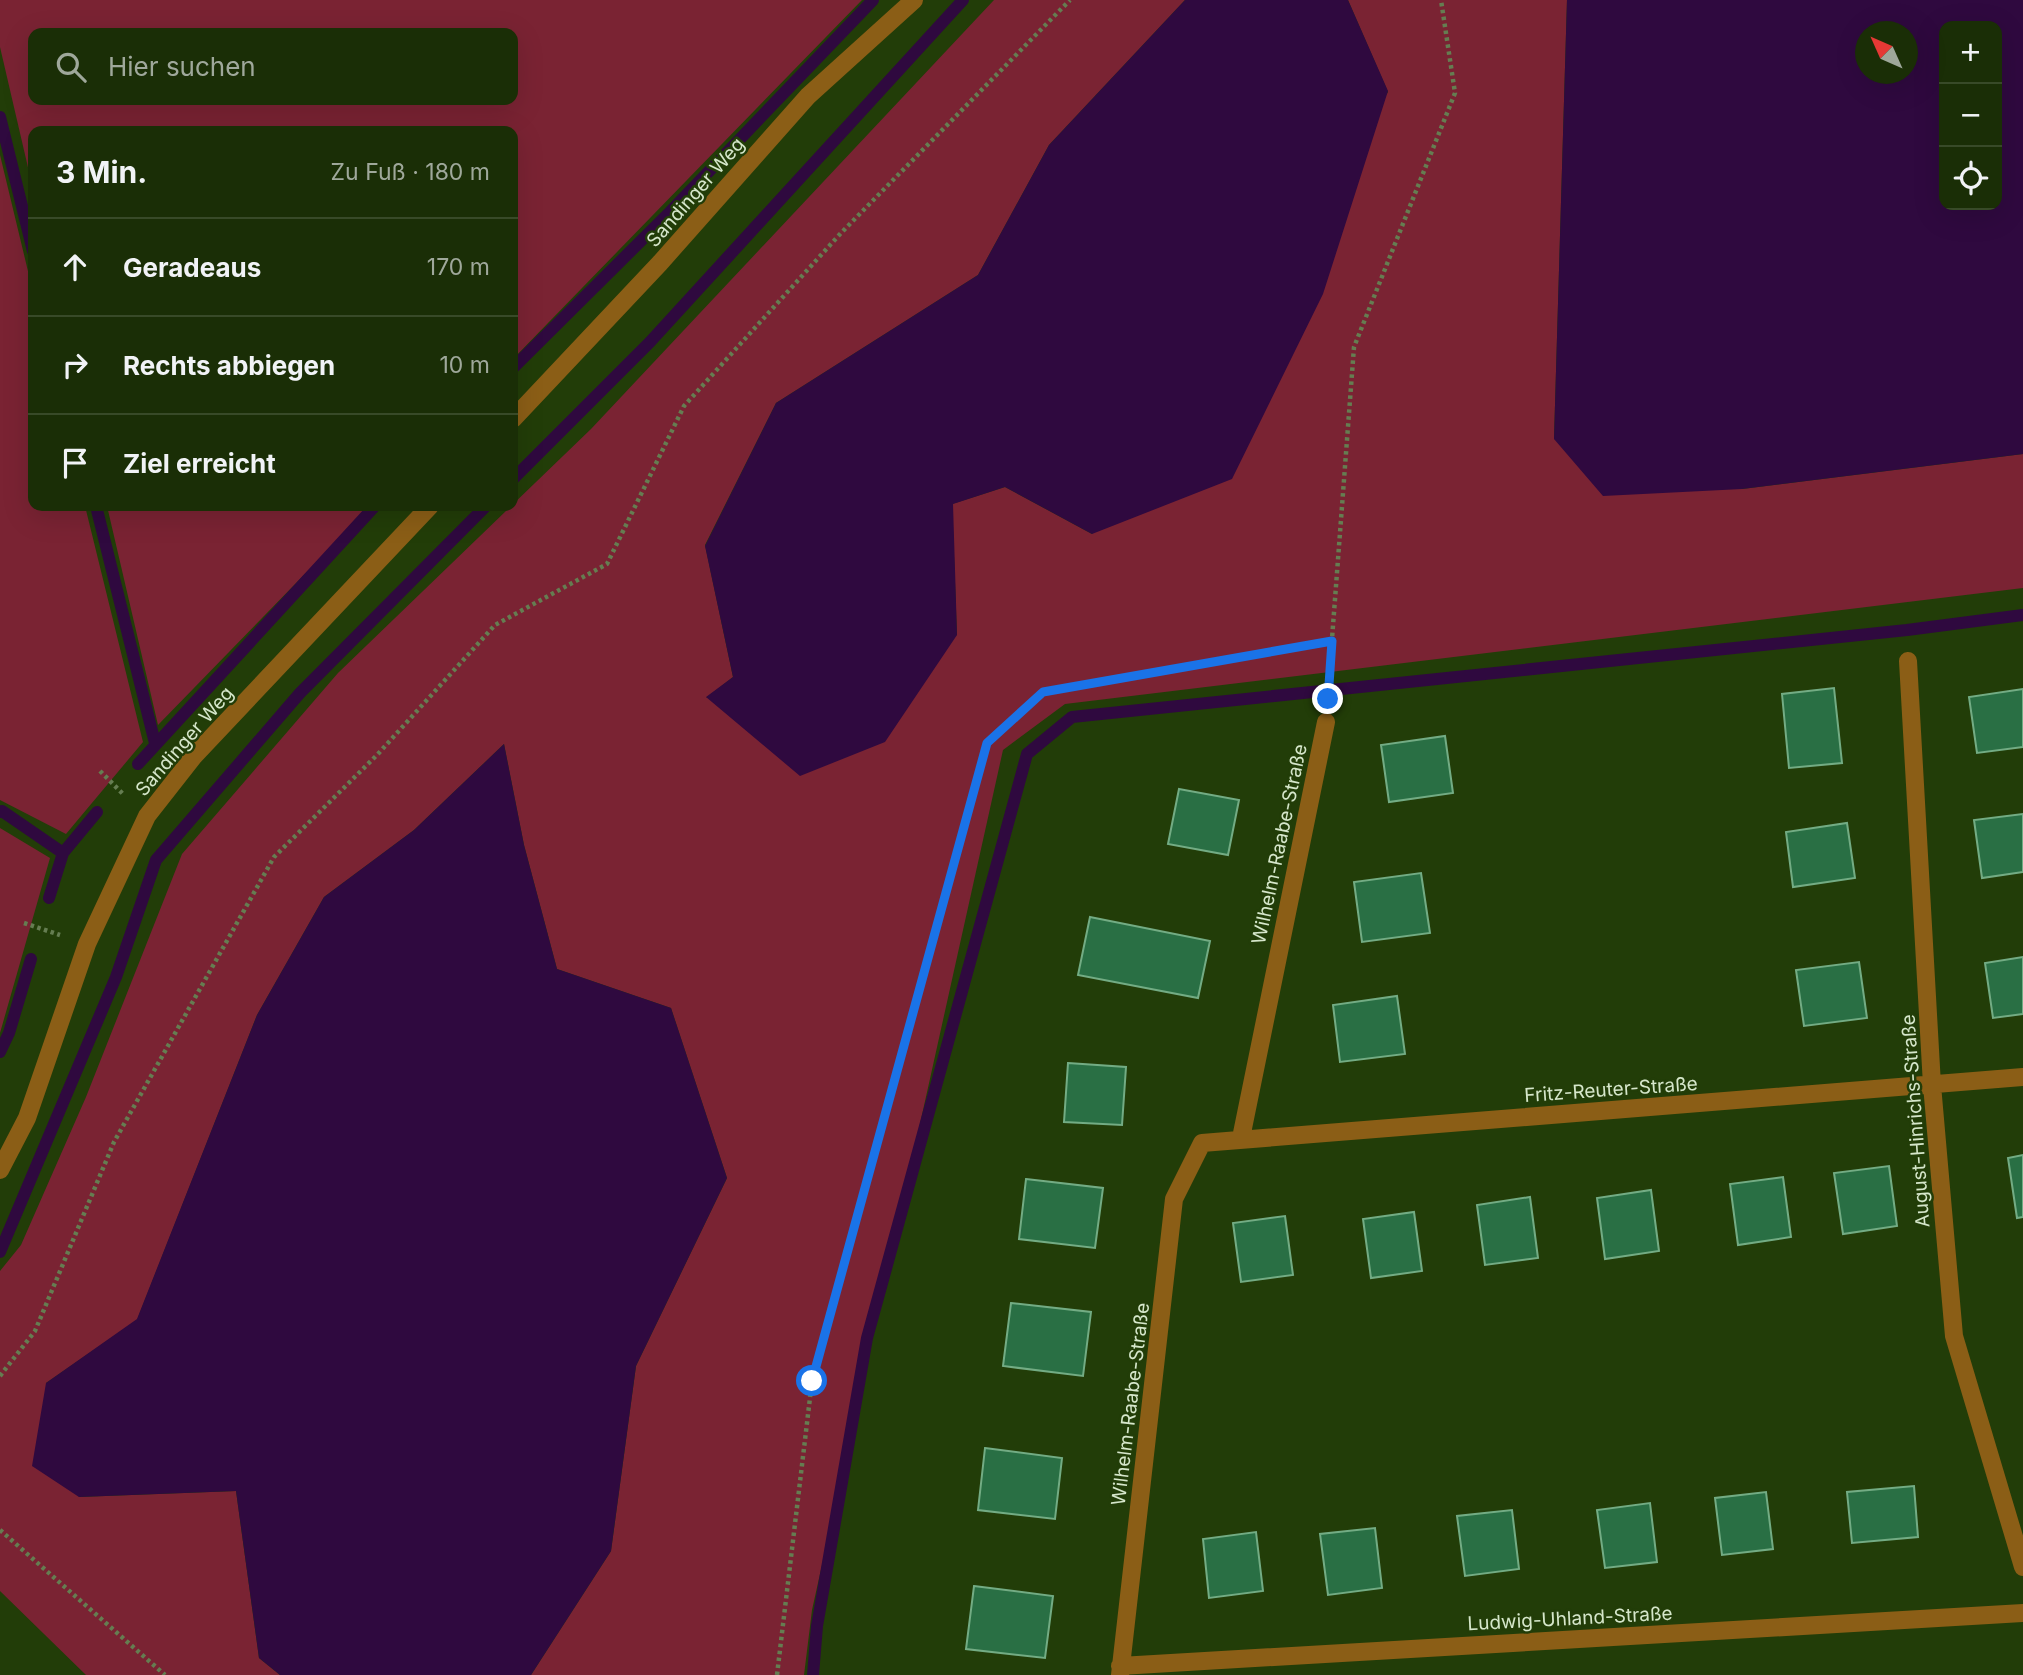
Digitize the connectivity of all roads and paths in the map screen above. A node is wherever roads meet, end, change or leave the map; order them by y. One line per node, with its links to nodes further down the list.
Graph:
1 (914, 0): 4 (street, Sandinger Weg)
2 (1070, 0): 15 (path)
3 (1441, 0): 6 (path)
4 (518, 414)
5 (425, 511): 14 (street, Sandinger Weg)
6 (1332, 641): 8 (path); 21 (path)
7 (1908, 661): 11 (street, August-Hinrichs-Straße)
8 (1328, 699)
9 (1326, 722): 12 (street, Wilhelm-Raabe-Straße)
10 (2023, 1077): 11 (street, Fritz-Reuter-Straße)
11 (1933, 1085): 12 (street, Fritz-Reuter-Straße); 17 (street, August-Hinrichs-Straße)
12 (1241, 1138): 13 (street, Fritz-Reuter-Straße)
13 (1202, 1143): 19 (street, Wilhelm-Raabe-Straße)
14 (0, 1170)
15 (0, 1376)
16 (0, 1530): 20 (path)
17 (2023, 1567)
18 (2023, 1613): 19 (street, Ludwig-Uhland-Straße)
19 (1120, 1670)
20 (164, 1675)
21 (777, 1675)

